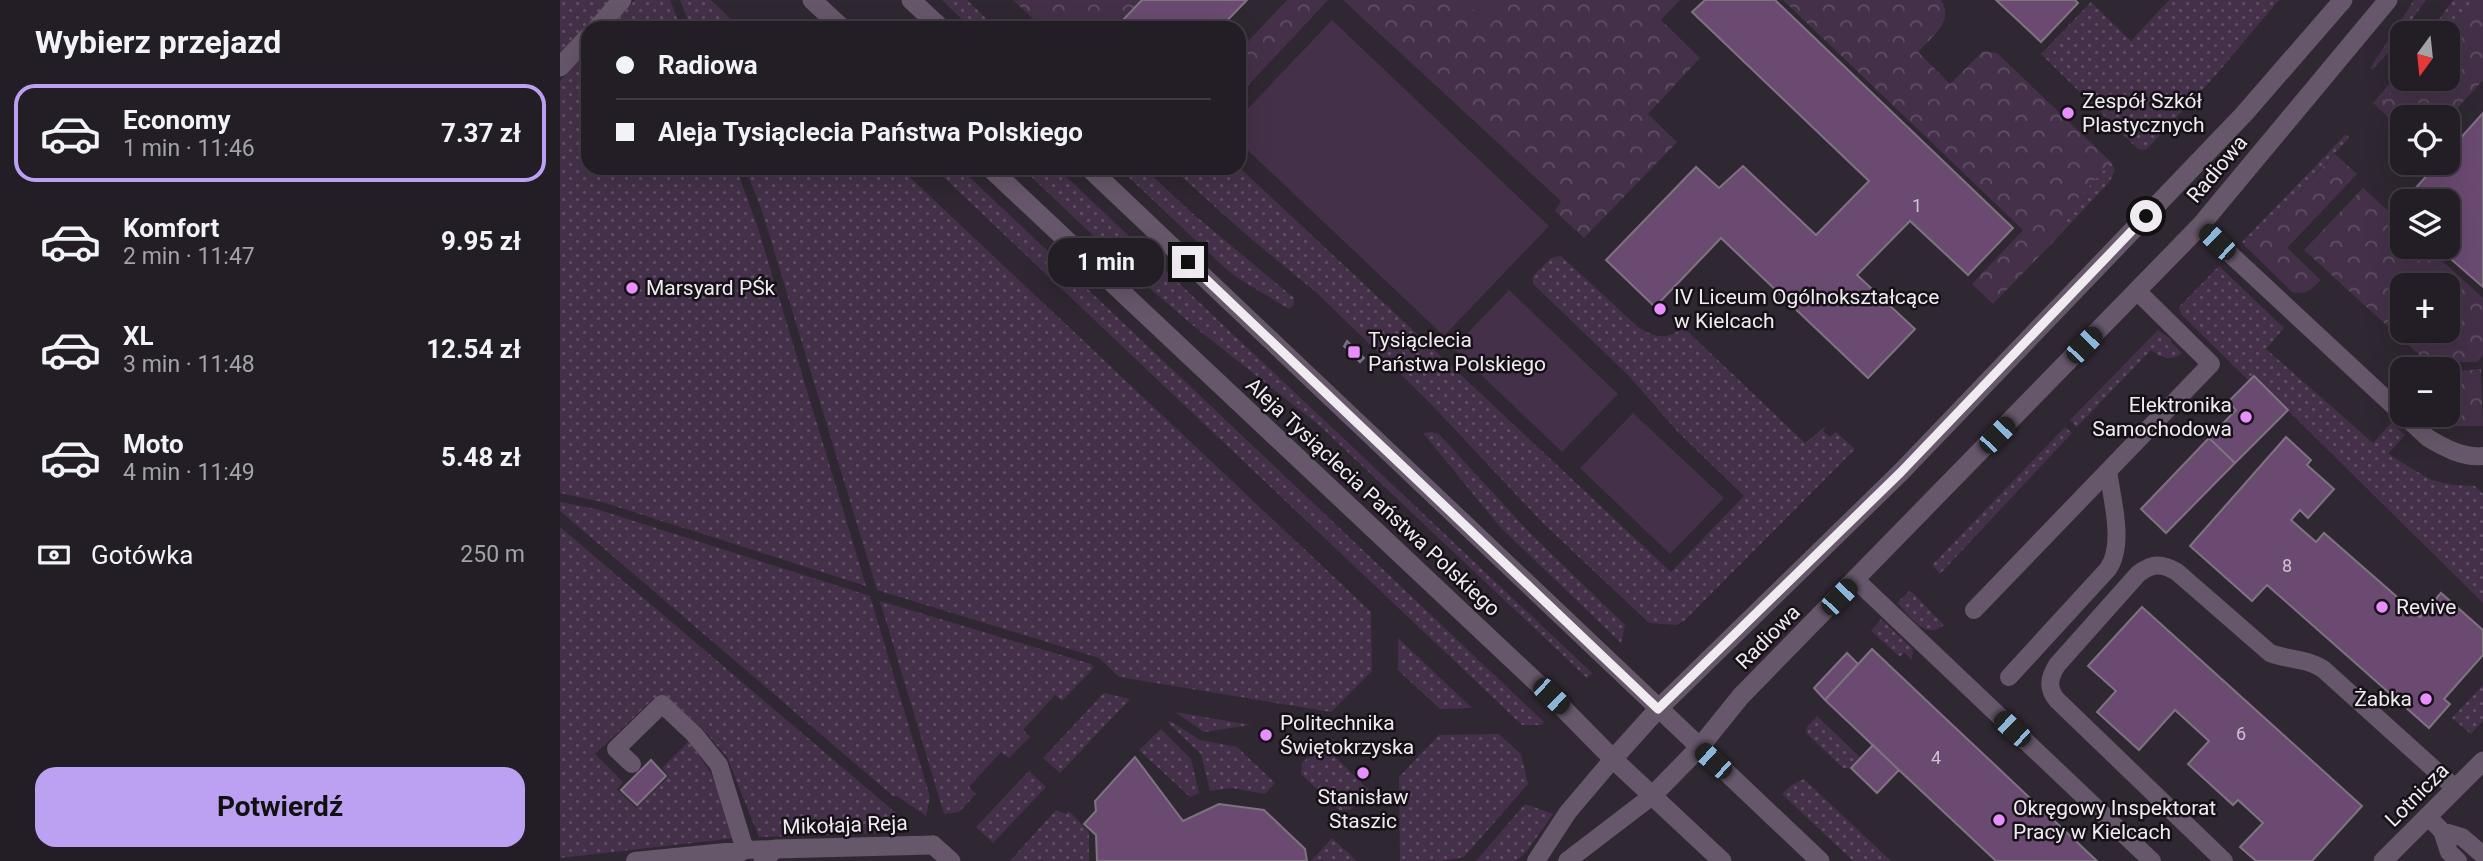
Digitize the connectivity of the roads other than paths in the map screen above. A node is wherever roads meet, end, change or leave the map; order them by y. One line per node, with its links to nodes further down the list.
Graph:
1 (622, 0): 6 (street)
2 (812, 0): 7 (street)
3 (911, 0): 8 (street)
4 (2343, 0): 20 (street, Radiowa)
5 (2388, 0): 13 (street, Radiowa)
6 (603, 21)
7 (834, 21)
8 (934, 21)
9 (581, 44): 10 (street)
10 (560, 67)
11 (997, 175): 22 (street, Aleja Tysiąclecia Państwa Polskiego)
12 (1096, 175): 20 (street, Aleja Tysiąclecia Państwa Polskiego)
13 (2200, 226): 14 (street, Radiowa); 15 (lane)
14 (2137, 290): 16 (lane); 17 (street, Radiowa)
15 (2483, 456)
16 (2108, 471): 18 (lane); 19 (lane)
17 (1856, 580): 21 (street, Radiowa); 39 (lane)
18 (1974, 610)
19 (2009, 677)
20 (1658, 709): 21 (street, Aleja Tysiąclecia Państwa Polskiego); 22 (street, Radiowa)
21 (1699, 748): 26 (street, Radiowa); 38 (street, Aleja Tysiąclecia Państwa Polskiego)
22 (1613, 759): 26 (street, Aleja Tysiąclecia Państwa Polskiego); 35 (lane, Radiowa)
23 (632, 764): 31 (lane)
24 (2481, 766): 25 (street, Lotnicza)
25 (2455, 788): 27 (street, Lotnicza); 40 (lane)
26 (1652, 796): 36 (lane, Radiowa); 37 (street, Aleja Tysiąclecia Państwa Polskiego)
27 (2427, 816): 28 (lane); 41 (street, Lotnicza)
28 (2442, 831): 30 (lane); 42 (lane)
29 (769, 855): 31 (lane); 34 (street, Mikołaja Reja)
30 (2483, 855)
31 (745, 856): 32 (lane); 33 (lane)
32 (635, 861)
33 (724, 861)
34 (951, 861)
35 (1536, 861)
36 (1567, 861)
37 (1722, 861)
38 (1820, 861)
39 (2152, 861)
40 (2224, 861)
41 (2383, 861)
42 (2458, 861)

